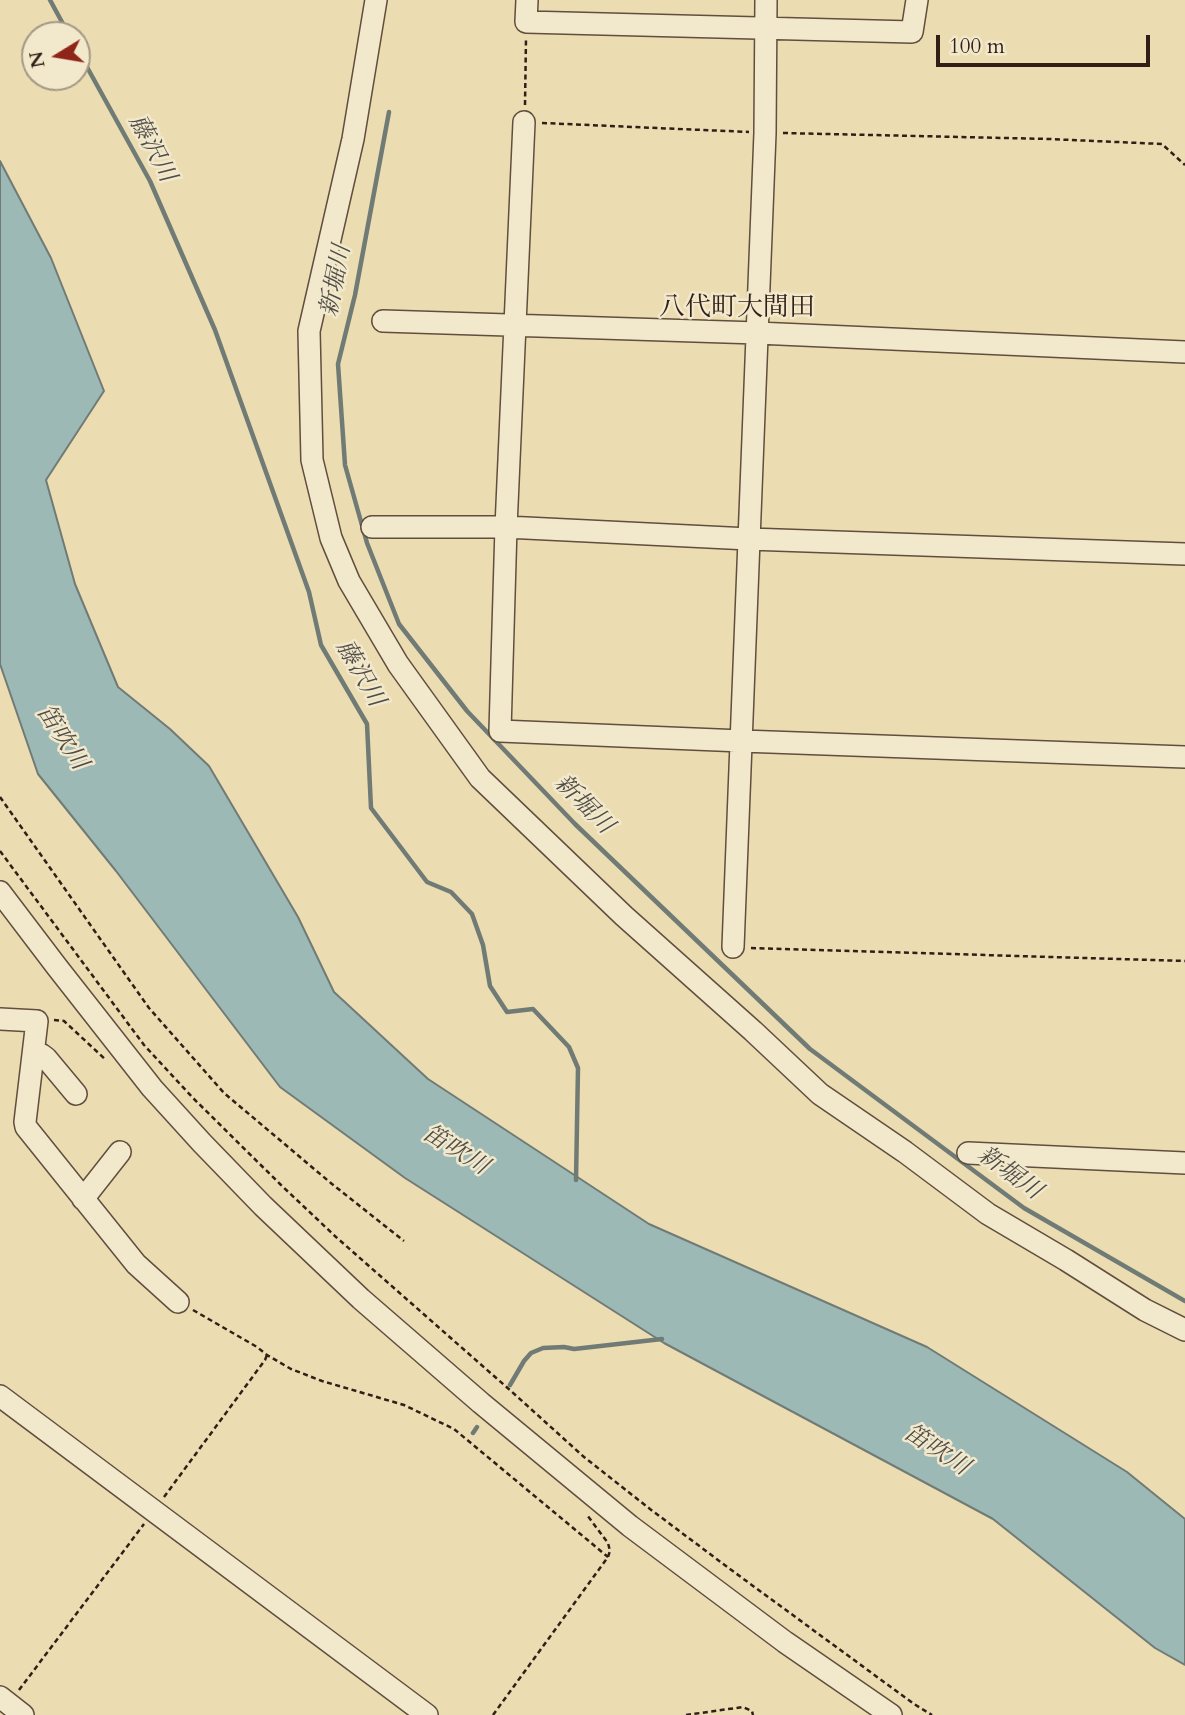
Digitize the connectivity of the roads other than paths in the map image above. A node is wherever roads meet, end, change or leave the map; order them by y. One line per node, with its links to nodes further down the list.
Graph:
1 (376, 0): 27 (street)
2 (527, 0): 5 (street)
3 (765, 0): 5 (street)
4 (917, 0): 5 (street)
5 (766, 29): 9 (street)
6 (524, 122): 8 (street)
7 (383, 321): 8 (street)
8 (516, 326): 9 (street); 12 (street)
9 (757, 333): 10 (street); 13 (street)
10 (1185, 352)
11 (372, 527): 12 (street)
12 (506, 527): 13 (street); 15 (street)
13 (749, 539): 14 (street); 15 (street)
14 (1185, 555)
15 (743, 741): 16 (street); 18 (street)
16 (1185, 757)
17 (0, 892): 30 (street)
18 (733, 947)
19 (0, 1019): 20 (street)
20 (34, 1053): 21 (street); 25 (street)
21 (76, 1094)
22 (120, 1152): 25 (street)
23 (968, 1153): 24 (street)
24 (1185, 1163)
25 (83, 1199): 26 (street)
26 (178, 1302)
27 (1185, 1331)
28 (0, 1396): 29 (street)
29 (427, 1715)
30 (891, 1715)

